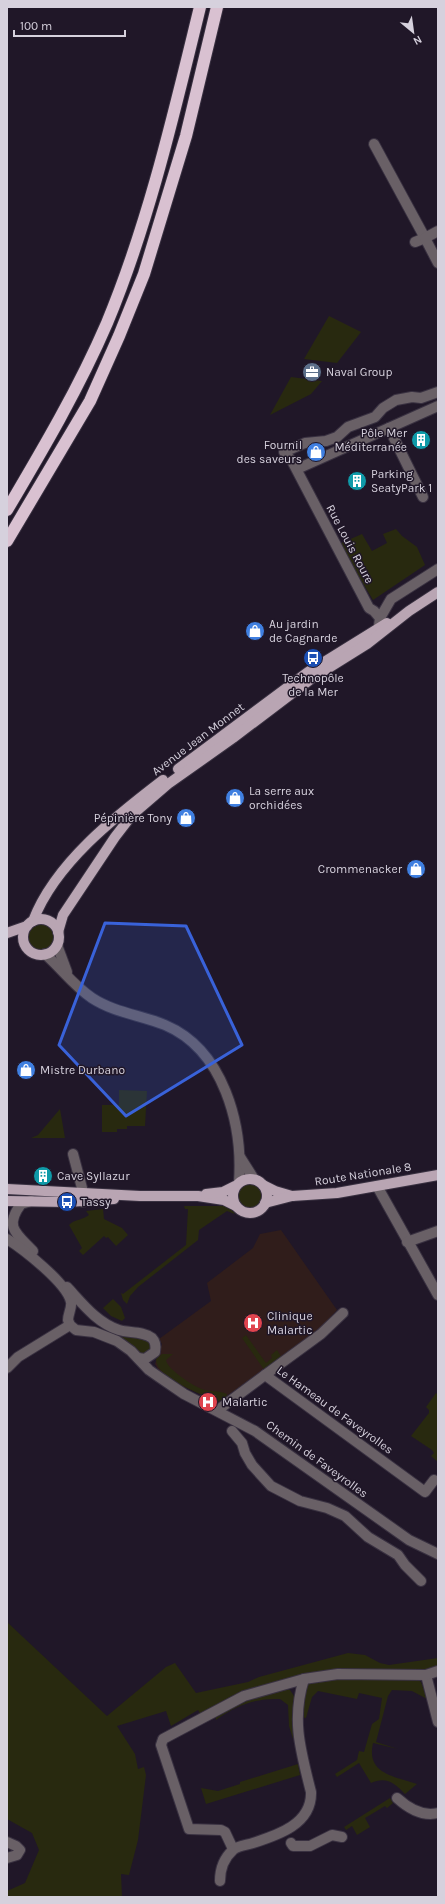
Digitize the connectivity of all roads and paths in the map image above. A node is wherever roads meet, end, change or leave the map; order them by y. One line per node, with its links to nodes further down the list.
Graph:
1 (200, 7): 13 (highway)
2 (216, 7): 14 (highway)
3 (374, 144): 5 (street)
4 (438, 231): 5 (street)
5 (425, 238): 6 (street); 7 (street)
6 (415, 242)
7 (438, 263)
8 (438, 392): 11 (street)
9 (438, 406): 10 (street)
10 (389, 428): 11 (street); 12 (street)
11 (295, 465): 18 (street, Rue Louis Roure)
12 (423, 497)
13 (7, 510)
14 (7, 541)
15 (438, 569): 17 (street)
16 (438, 592): 19 (main road, Avenue Jean Monnet)
17 (391, 599): 18 (street); 20 (street)
18 (369, 608): 20 (street, Rue Louis Roure)
19 (409, 611): 20 (main road, Avenue Jean Monnet); 21 (main road, Avenue Jean Monnet)
20 (380, 622): 21 (street); 22 (main road, Avenue Jean Monnet)
21 (377, 637): 23 (main road, Avenue Jean Monnet)
22 (30, 923): 23 (main road); 24 (main road); 26 (main road)
23 (58, 932): 27 (main road)
24 (7, 933)
25 (7, 937): 26 (main road)
26 (24, 944): 28 (main road)
27 (57, 945): 28 (main road); 29 (street)
28 (45, 954): 29 (street)
29 (68, 976): 31 (street)
30 (73, 1154): 40 (street)
31 (240, 1156): 33 (street); 34 (street)
32 (438, 1175): 36 (main road, Route Nationale 8)
33 (254, 1179): 34 (main road); 35 (main road)
34 (237, 1184): 38 (main road); 44 (main road)
35 (263, 1185): 39 (main road, Route Nationale 8); 43 (main road)
36 (378, 1186): 39 (main road, Route Nationale 8); 48 (street)
37 (7, 1189): 40 (main road)
38 (198, 1196): 40 (main road); 44 (main road)
39 (292, 1196): 43 (main road, Route Nationale 8)
40 (82, 1198): 42 (main road)
41 (7, 1201): 42 (main road)
42 (31, 1201): 49 (street)
43 (265, 1203): 44 (main road)
44 (236, 1206)
45 (7, 1228): 49 (street)
46 (438, 1231): 48 (street)
47 (7, 1239): 52 (street)
48 (407, 1242): 50 (street)
49 (31, 1249): 51 (street)
50 (438, 1296)
51 (86, 1307): 52 (street); 55 (street)
52 (70, 1311): 54 (street)
53 (343, 1313): 58 (street)
54 (70, 1325): 56 (street, Chemin de Faveyrolles); 57 (street)
55 (151, 1356): 56 (street); 59 (street)
56 (138, 1358): 59 (street, Chemin de Faveyrolles)
57 (7, 1368)
58 (265, 1375): 60 (street, Le Hameau de Faveyrolles); 62 (street, Le Hameau de Faveyrolles)
59 (159, 1377): 60 (street, Chemin de Faveyrolles)
60 (218, 1410): 63 (street, Chemin de Faveyrolles)
61 (232, 1431): 64 (street)
62 (434, 1480)
63 (438, 1554)
64 (421, 1581)
65 (438, 1671): 66 (street)
66 (426, 1675): 67 (street); 68 (street)
67 (304, 1679): 72 (street); 77 (street)
68 (434, 1696): 69 (street)
69 (438, 1722)
70 (397, 1798): 71 (street)
71 (438, 1813)
72 (290, 1828): 73 (street); 76 (street)
73 (278, 1833): 76 (street); 77 (street)
74 (342, 1837): 76 (street)
75 (7, 1842): 78 (street)
76 (291, 1843)
77 (233, 1849): 79 (street)
78 (7, 1858)
79 (220, 1881)

